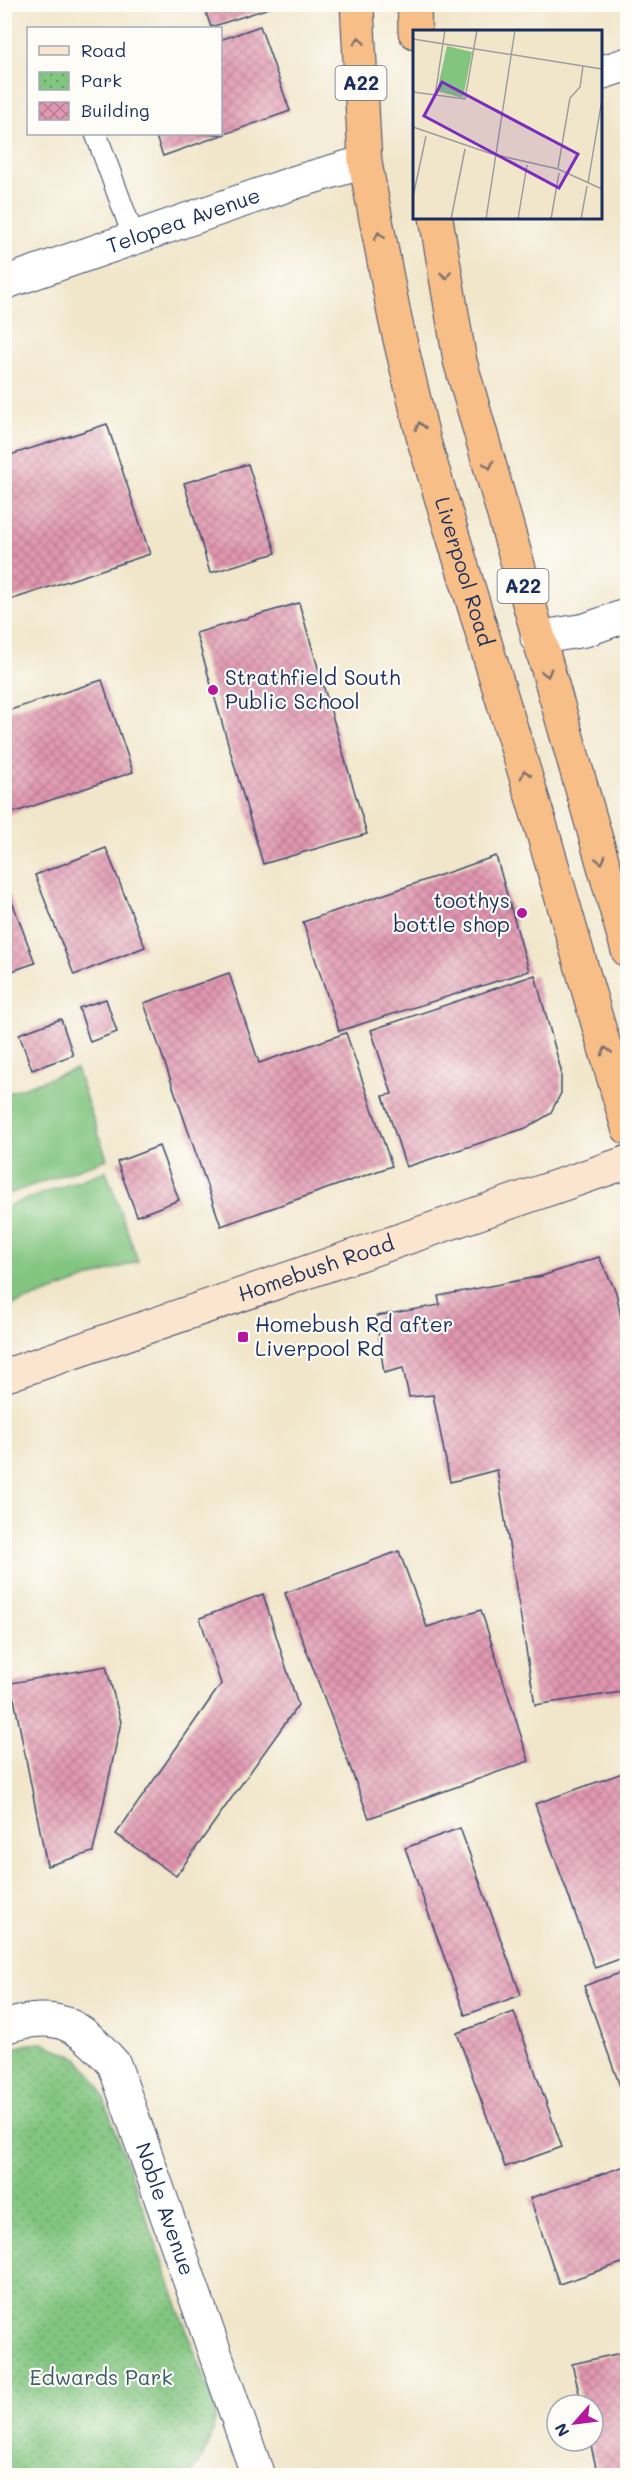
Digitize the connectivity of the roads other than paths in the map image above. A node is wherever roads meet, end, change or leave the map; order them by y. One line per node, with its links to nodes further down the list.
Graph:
1 (357, 4): 7 (highway, Liverpool Road / A22, one-way to 1)
2 (414, 4): 3 (highway)
3 (416, 30)
4 (627, 64): 5 (street)
5 (602, 72)
6 (96, 135): 9 (lane)
7 (364, 162): 9 (street, Telopea Avenue); 14 (highway, Liverpool Road / A22, one-way to 7)
8 (436, 219): 12 (highway, A22, one-way to 12)
9 (135, 238): 10 (street, Telopea Avenue)
10 (4, 283)
11 (627, 615): 12 (street)
12 (537, 638): 13 (highway, A22, one-way to 13)
13 (627, 951)
14 (627, 1128)
15 (627, 1162): 16 (main road, Homebush Road)
16 (4, 1376)
17 (4, 2027): 18 (street, Noble Avenue)
18 (258, 2475)

